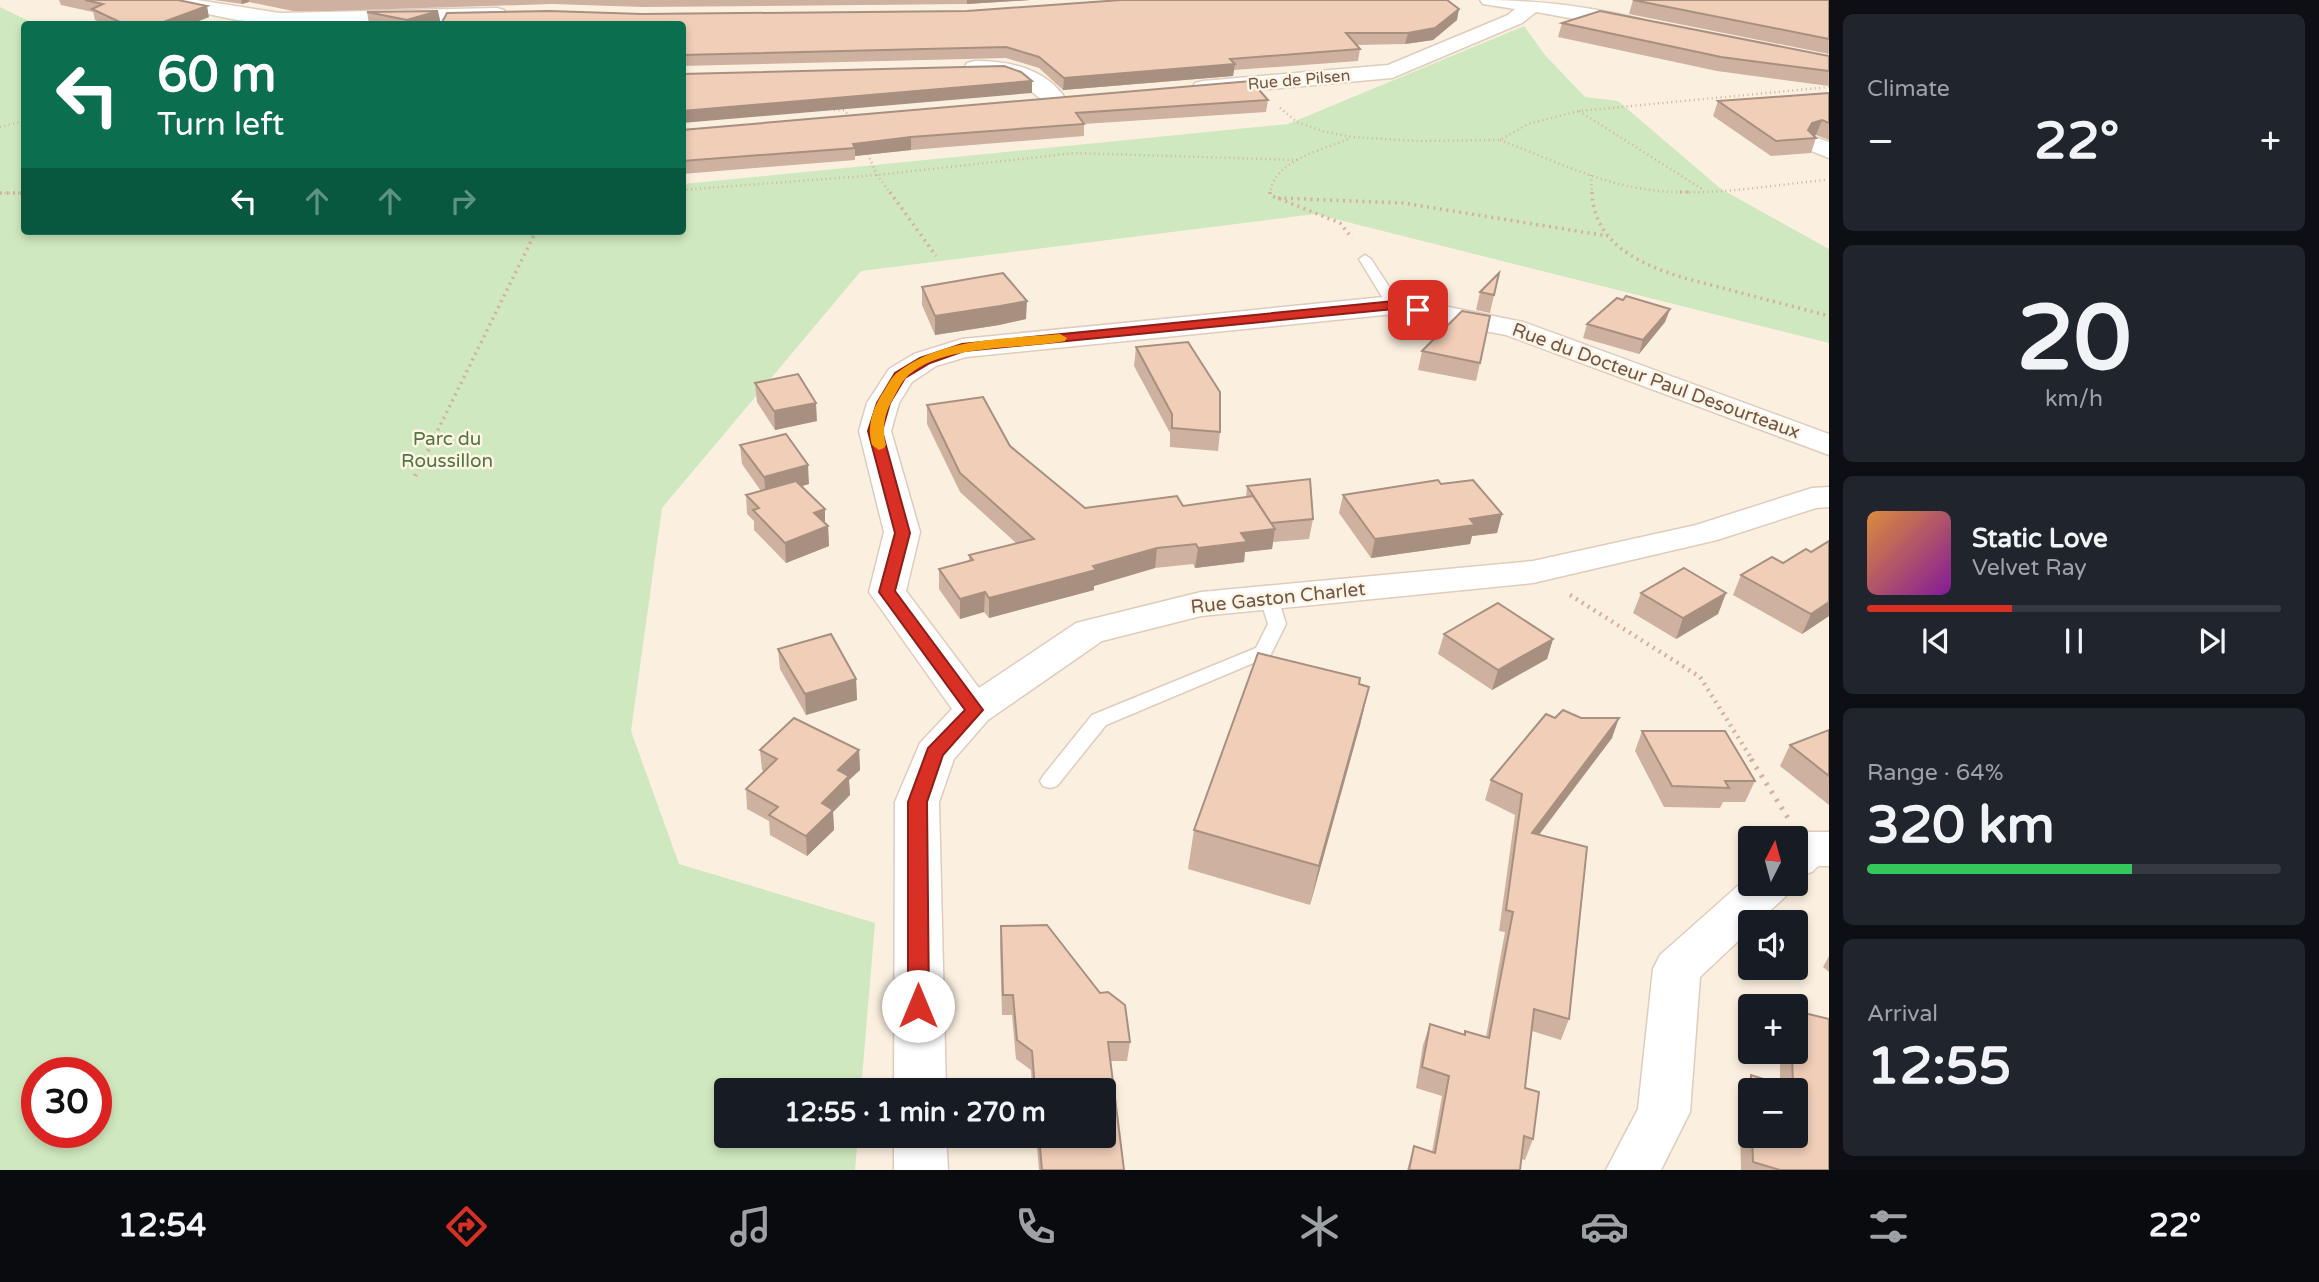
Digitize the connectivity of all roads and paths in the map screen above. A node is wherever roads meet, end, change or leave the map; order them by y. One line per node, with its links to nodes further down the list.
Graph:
1 (168, 0): 6 (street)
2 (430, 0): 7 (street)
3 (1489, 0): 4 (street)
4 (1532, 5): 10 (street); 12 (street, Rue de Pilsen)
5 (513, 14): 7 (street)
6 (250, 16): 8 (street); 9 (street)
7 (397, 17): 9 (street)
8 (237, 21)
9 (360, 21)
10 (1659, 29)
11 (958, 69): 15 (street)
12 (1260, 83): 14 (street, Rue de Pilsen); 21 (path)
13 (1829, 87): 17 (path)
14 (1178, 90)
15 (1028, 101)
16 (832, 109): 20 (path)
17 (1579, 111): 23 (path); 29 (path)
18 (21, 122): 19 (path)
19 (0, 127)
20 (857, 128)
21 (1349, 139): 23 (path); 24 (path)
22 (862, 140): 25 (path)
23 (1500, 140): 26 (path)
24 (1298, 160): 25 (path); 32 (path)
25 (877, 175): 28 (path); 35 (path)
26 (1591, 175): 29 (path); 34 (path)
27 (1829, 179): 29 (path)
28 (686, 190)
29 (1704, 191)
30 (0, 192): 31 (path)
31 (21, 193)
32 (1278, 198): 34 (path); 36 (path)
33 (534, 235): 40 (path)
34 (1608, 236): 38 (path)
35 (936, 256)
36 (1365, 259): 37 (lane)
37 (1394, 305): 39 (street, Rue du Docteur Paul Desourteaux); 44 (street, Rue du Docteur Paul Desourteaux)
38 (1829, 317)
39 (1829, 445)
40 (415, 476)
41 (1829, 497): 42 (street, Rue Gaston Charlet)
42 (1533, 572): 43 (street, Rue Gaston Charlet); 46 (path)
43 (1269, 598): 44 (street, Rue Gaston Charlet); 45 (lane)
44 (974, 710): 48 (street, Rue Gaston Charlet)
45 (1050, 781)
46 (1811, 853)
47 (1757, 896): 51 (street)
48 (920, 1078)
49 (920, 1148): 50 (street)
50 (921, 1170)
51 (1633, 1170)

